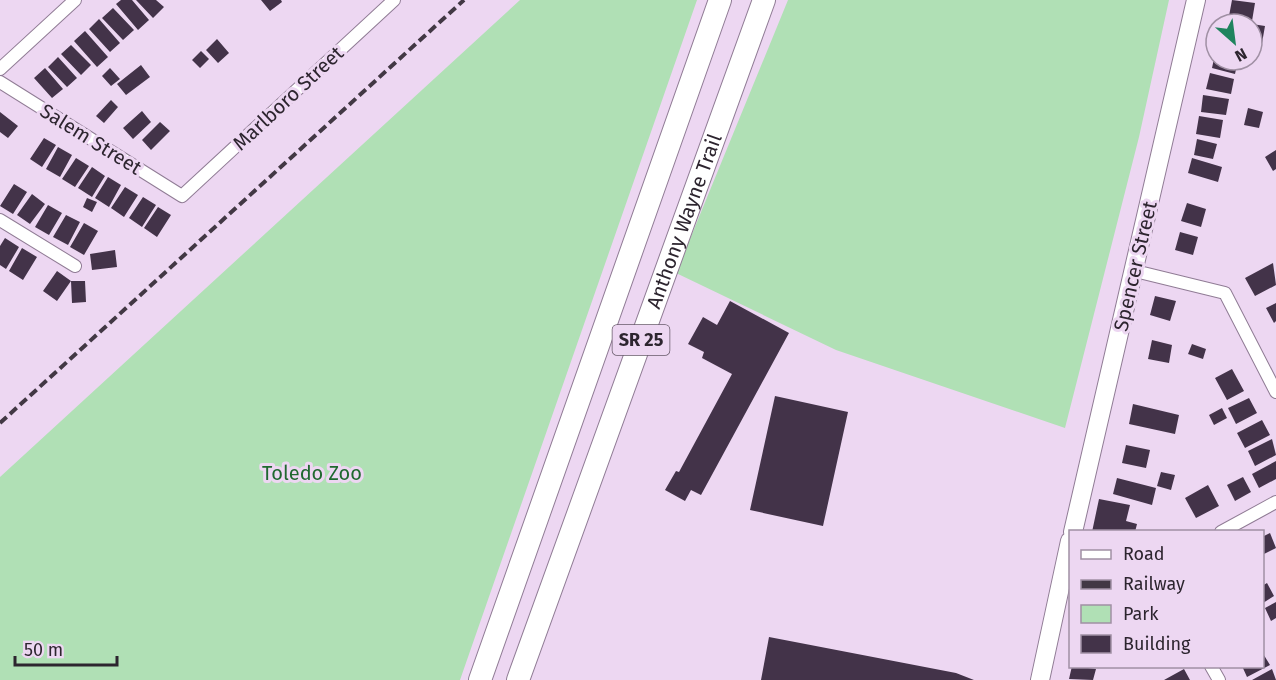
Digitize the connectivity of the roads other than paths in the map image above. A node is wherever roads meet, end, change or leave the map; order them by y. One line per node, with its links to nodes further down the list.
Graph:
1 (75, 0): 6 (street)
2 (394, 0): 8 (street, Marlboro Street)
3 (720, 0): 17 (highway, Anthony Wayne Trail / SR 25)
4 (765, 0): 18 (highway, Anthony Wayne Trail / SR 25)
5 (1196, 0): 11 (street, Spencer Street)
6 (0, 69)
7 (0, 82): 8 (street, Salem Street)
8 (182, 196)
9 (0, 220): 10 (street)
10 (75, 266)
11 (1135, 271): 12 (street); 14 (street, Spencer Street)
12 (1276, 392)
13 (1276, 502): 15 (street)
14 (1074, 530)
15 (1223, 530)
16 (1069, 550): 19 (street, Spencer Street)
17 (480, 680)
18 (518, 680)
19 (1040, 680)

